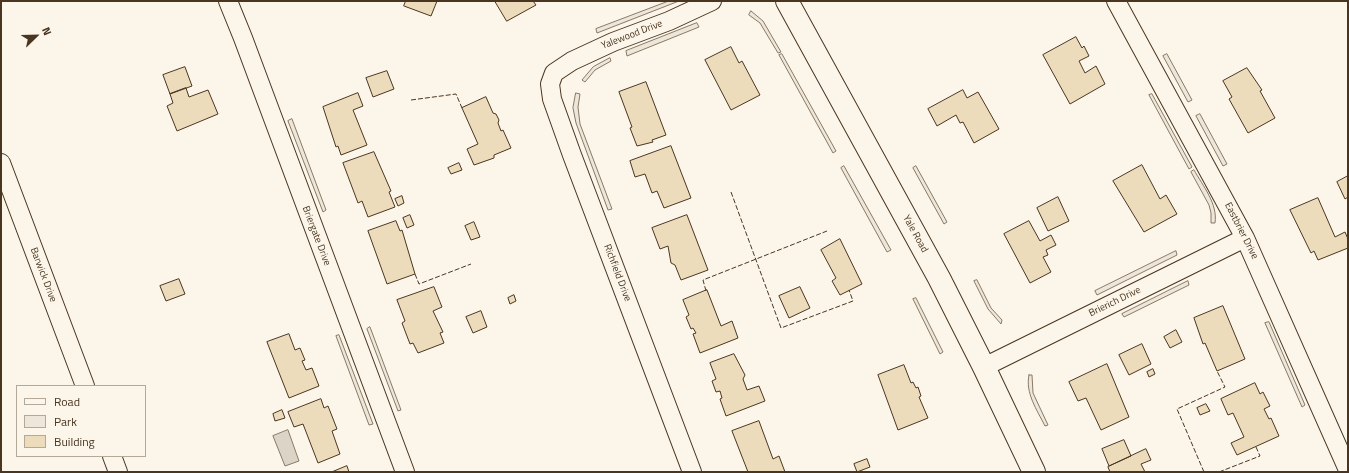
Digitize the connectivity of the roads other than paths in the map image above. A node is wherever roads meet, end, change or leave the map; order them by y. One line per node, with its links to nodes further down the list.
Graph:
1 (228, 1): 13 (street, Briergate Drive)
2 (712, 1): 5 (street, Yalewood Drive)
3 (787, 1): 8 (main road, Yale Road)
4 (1116, 1): 7 (street, Eastbrier Drive)
5 (554, 73): 14 (street, Richfield Drive)
6 (1, 164): 9 (street, Barwick Drive)
7 (1245, 238): 8 (street, Brierich Drive); 11 (street, Eastbrier Drive)
8 (984, 367): 15 (main road, Yale Road)
9 (85, 385)
10 (112, 457): 12 (street)
11 (1348, 470)
12 (118, 472)
13 (405, 472)
14 (692, 472)
15 (1034, 472)

